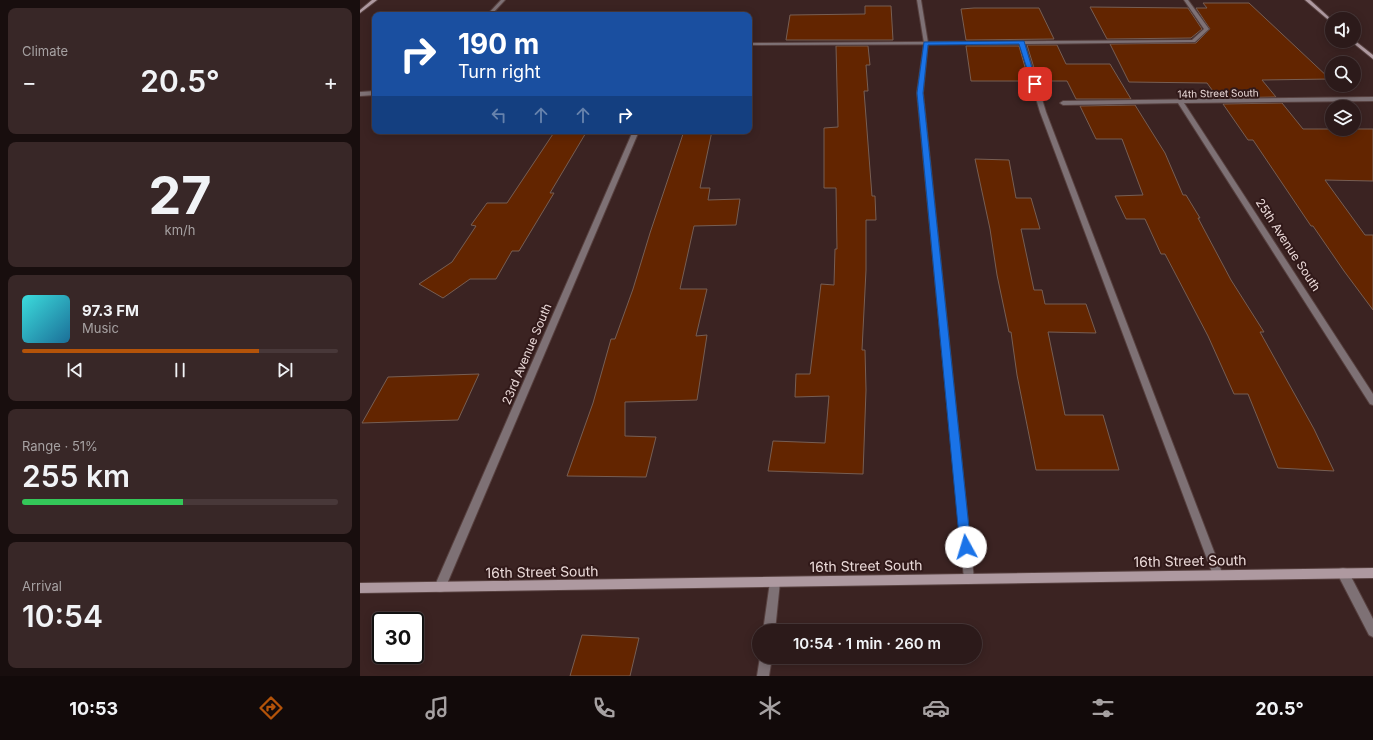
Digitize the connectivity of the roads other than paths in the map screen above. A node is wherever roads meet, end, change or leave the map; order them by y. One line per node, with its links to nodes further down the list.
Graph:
1 (375, 0): 6 (street)
2 (503, 0): 7 (street)
3 (919, 0): 10 (street)
4 (1186, 0): 9 (street)
5 (1307, 0): 8 (street)
6 (360, 12)
7 (493, 12)
8 (1325, 16)
9 (1022, 42): 10 (street); 23 (street)
10 (926, 43): 11 (street); 24 (street)
11 (752, 44)
12 (1361, 47): 13 (street)
13 (1373, 58)
14 (372, 93): 15 (street)
15 (360, 94)
16 (1373, 99): 18 (street, 14th Street South)
17 (1063, 103): 18 (street, 14th Street South)
18 (1180, 103): 20 (street, 25th Avenue South)
19 (635, 134): 26 (street, 23rd Avenue South)
20 (1373, 402)
21 (1343, 573): 22 (street, 16th Street South); 23 (street, 16th Street South); 29 (street)
22 (1373, 573)
23 (1218, 575): 24 (street, 16th Street South)
24 (969, 578): 25 (street, 16th Street South)
25 (775, 582): 26 (street, 16th Street South); 28 (street)
26 (440, 587): 27 (street, 16th Street South)
27 (360, 588)
28 (770, 624)
29 (1373, 631)
30 (765, 664): 31 (street)
31 (763, 676)

